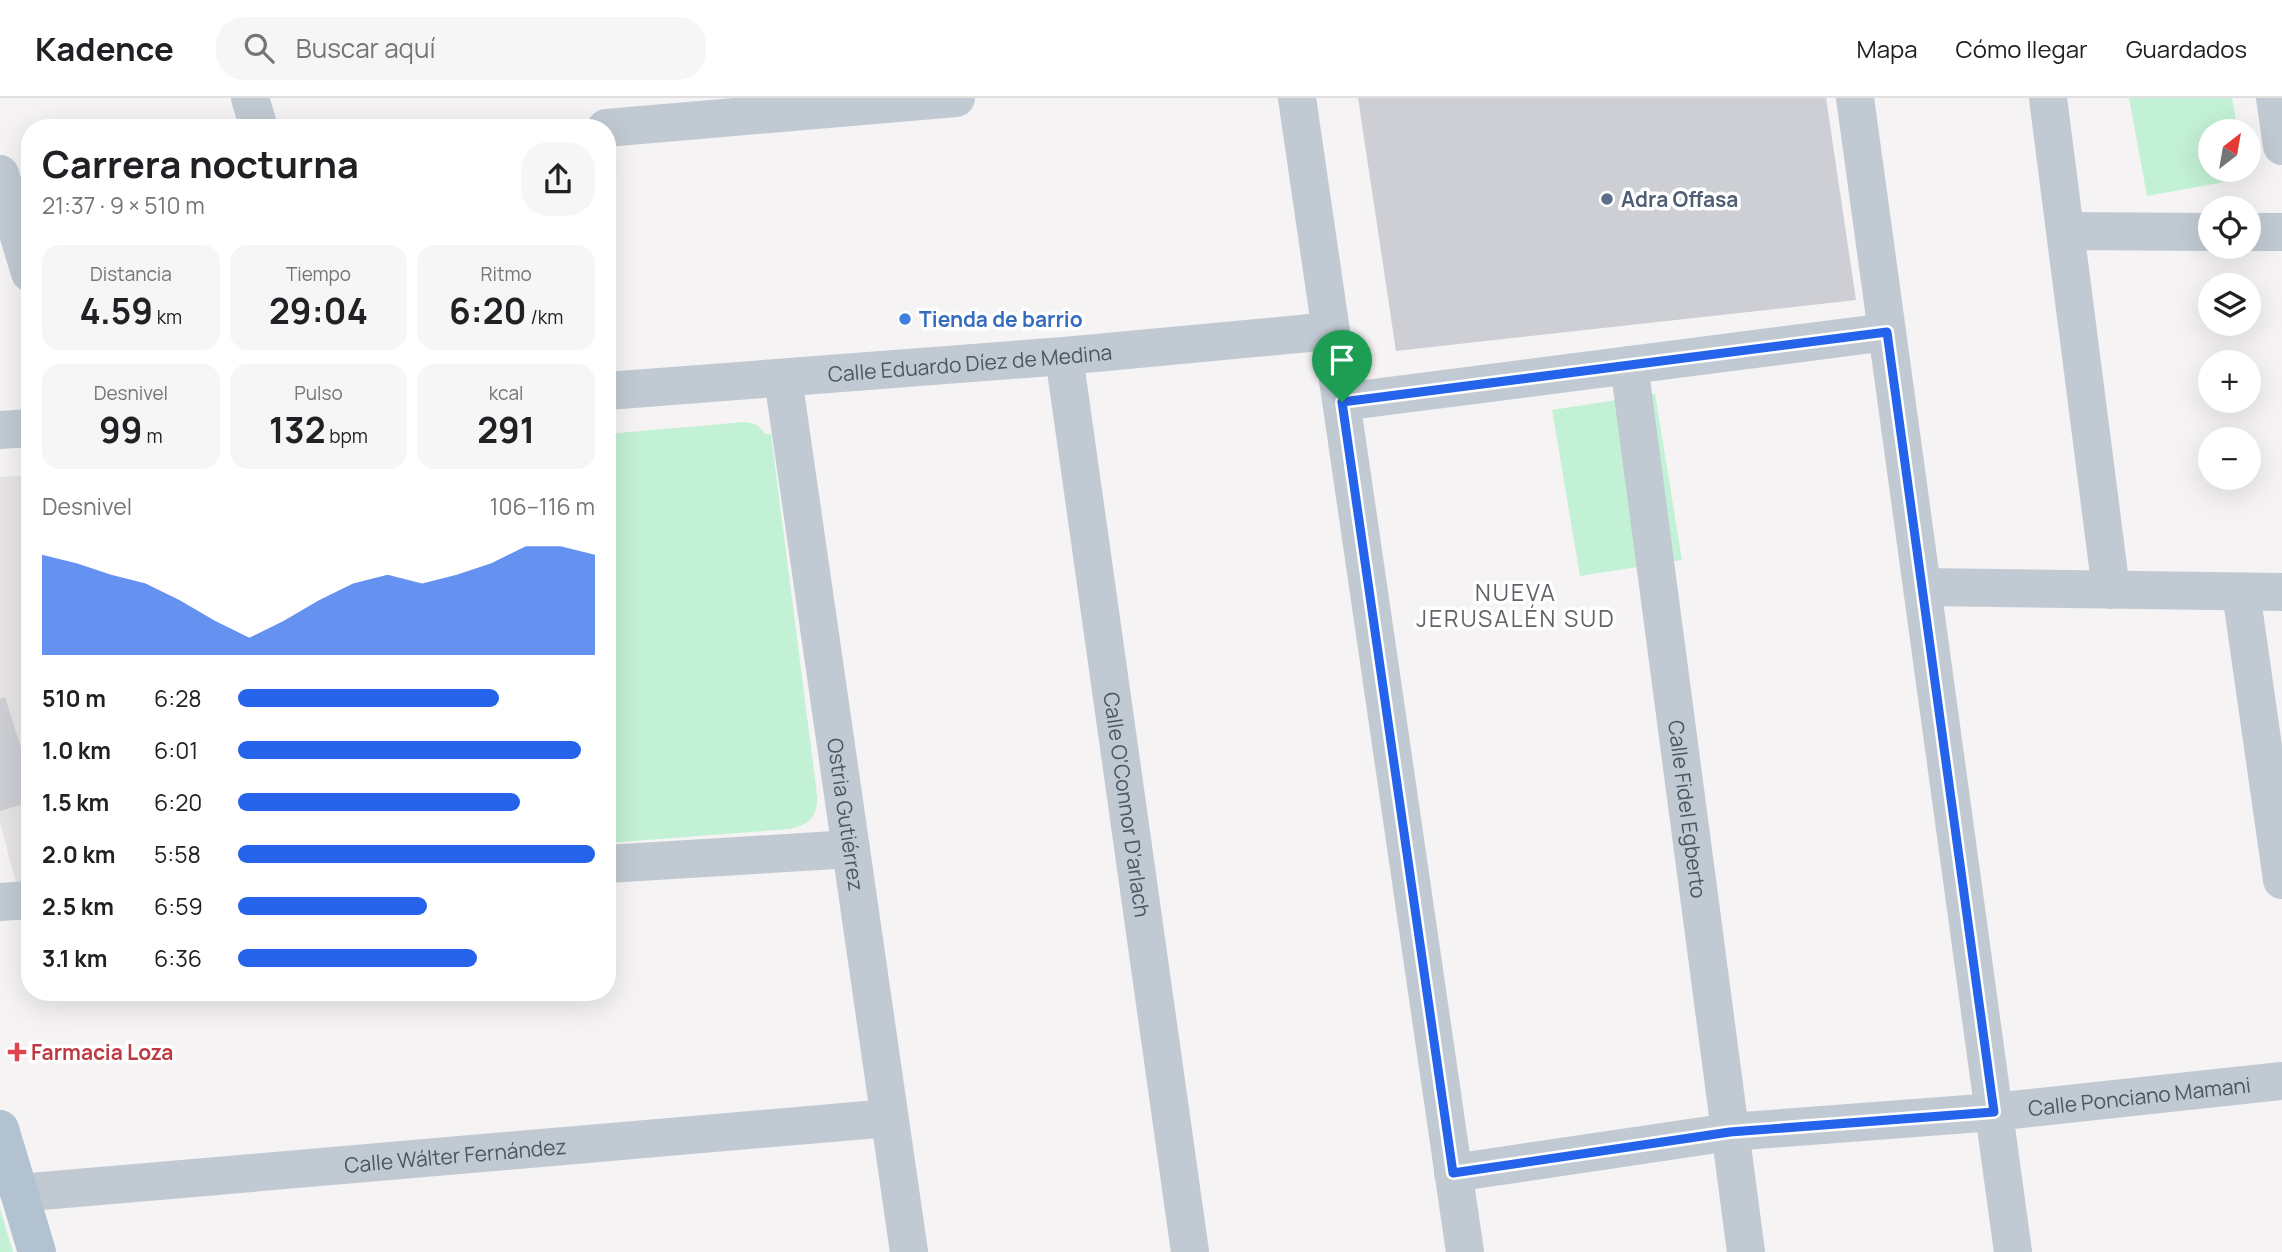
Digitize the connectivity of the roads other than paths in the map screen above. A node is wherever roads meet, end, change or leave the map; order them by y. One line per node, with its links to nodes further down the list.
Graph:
1 (250, 98): 7 (street)
2 (956, 98): 8 (street)
3 (1297, 98): 16 (street)
4 (1855, 98): 17 (street)
5 (2048, 98): 11 (street)
6 (2275, 98): 9 (street)
7 (256, 119)
8 (616, 127)
9 (2282, 146)
10 (0, 174): 15 (street)
11 (2065, 231): 12 (street); 26 (street)
12 (2198, 232)
13 (2261, 232): 14 (street)
14 (2282, 232)
15 (21, 243)
16 (1331, 331): 18 (street, Calle Eduardo Díez de Medina); 22 (street)
17 (1887, 332): 19 (street); 25 (street)
18 (1064, 356): 20 (street, Calle Eduardo Díez de Medina); 43 (street, Calle O'Connor D'arlach)
19 (1629, 365): 22 (street); 38 (street, Calle Fidel Egberto)
20 (783, 378): 21 (street, Calle Eduardo Díez de Medina); 29 (street, Ostria Gutiérrez)
21 (616, 390)
22 (1342, 402): 39 (street)
23 (21, 429): 24 (street)
24 (0, 430)
25 (1922, 587): 26 (street); 35 (street)
26 (2111, 590): 27 (street)
27 (2241, 592): 28 (street); 31 (street)
28 (2282, 592)
29 (851, 849): 30 (street); 36 (street, Ostria Gutiérrez)
30 (616, 863)
31 (2282, 880)
32 (21, 901): 33 (street)
33 (0, 902)
34 (2282, 1081): 35 (street, Calle Ponciano Mamani)
35 (1994, 1112): 38 (street, Calle Ponciano Mamani); 46 (street)
36 (889, 1118): 40 (street, Calle Wálter Fernández); 42 (street, Ostria Gutiérrez)
37 (0, 1129): 40 (main road)
38 (1730, 1132): 39 (street, Calle Ponciano Mamani); 45 (street, Calle Fidel Egberto)
39 (1453, 1173): 44 (street)
40 (19, 1192): 41 (main road)
41 (37, 1252)
42 (909, 1252)
43 (1190, 1252)
44 (1465, 1252)
45 (1746, 1252)
46 (2013, 1252)

